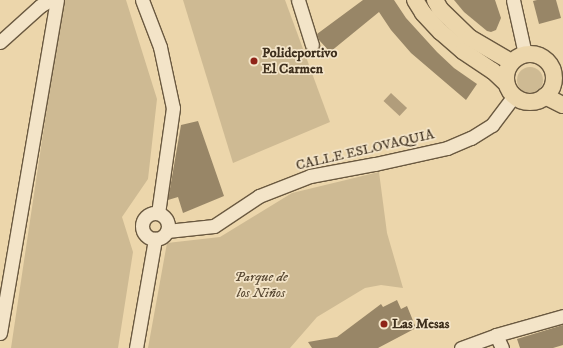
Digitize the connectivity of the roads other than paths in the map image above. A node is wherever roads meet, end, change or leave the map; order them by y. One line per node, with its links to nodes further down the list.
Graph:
1 (50, 0): 8 (street)
2 (56, 0): 20 (street)
3 (142, 0): 16 (street)
4 (298, 0): 9 (street)
5 (416, 0): 13 (main road)
6 (435, 0): 11 (main road)
7 (513, 0): 10 (street)
8 (0, 42)
9 (312, 45)
10 (525, 54): 11 (main road); 12 (main road)
11 (511, 62): 13 (main road)
12 (558, 83): 14 (main road)
13 (510, 90): 14 (main road); 17 (street, CALLE ESLOVAQUIA)
14 (545, 96): 15 (main road)
15 (563, 105)
16 (158, 213): 17 (street); 18 (street)
17 (167, 231): 18 (street)
18 (155, 239): 22 (street)
19 (563, 316): 21 (street)
20 (0, 333)
21 (496, 335): 23 (street); 24 (street)
22 (136, 348)
23 (462, 348)
24 (502, 348)

